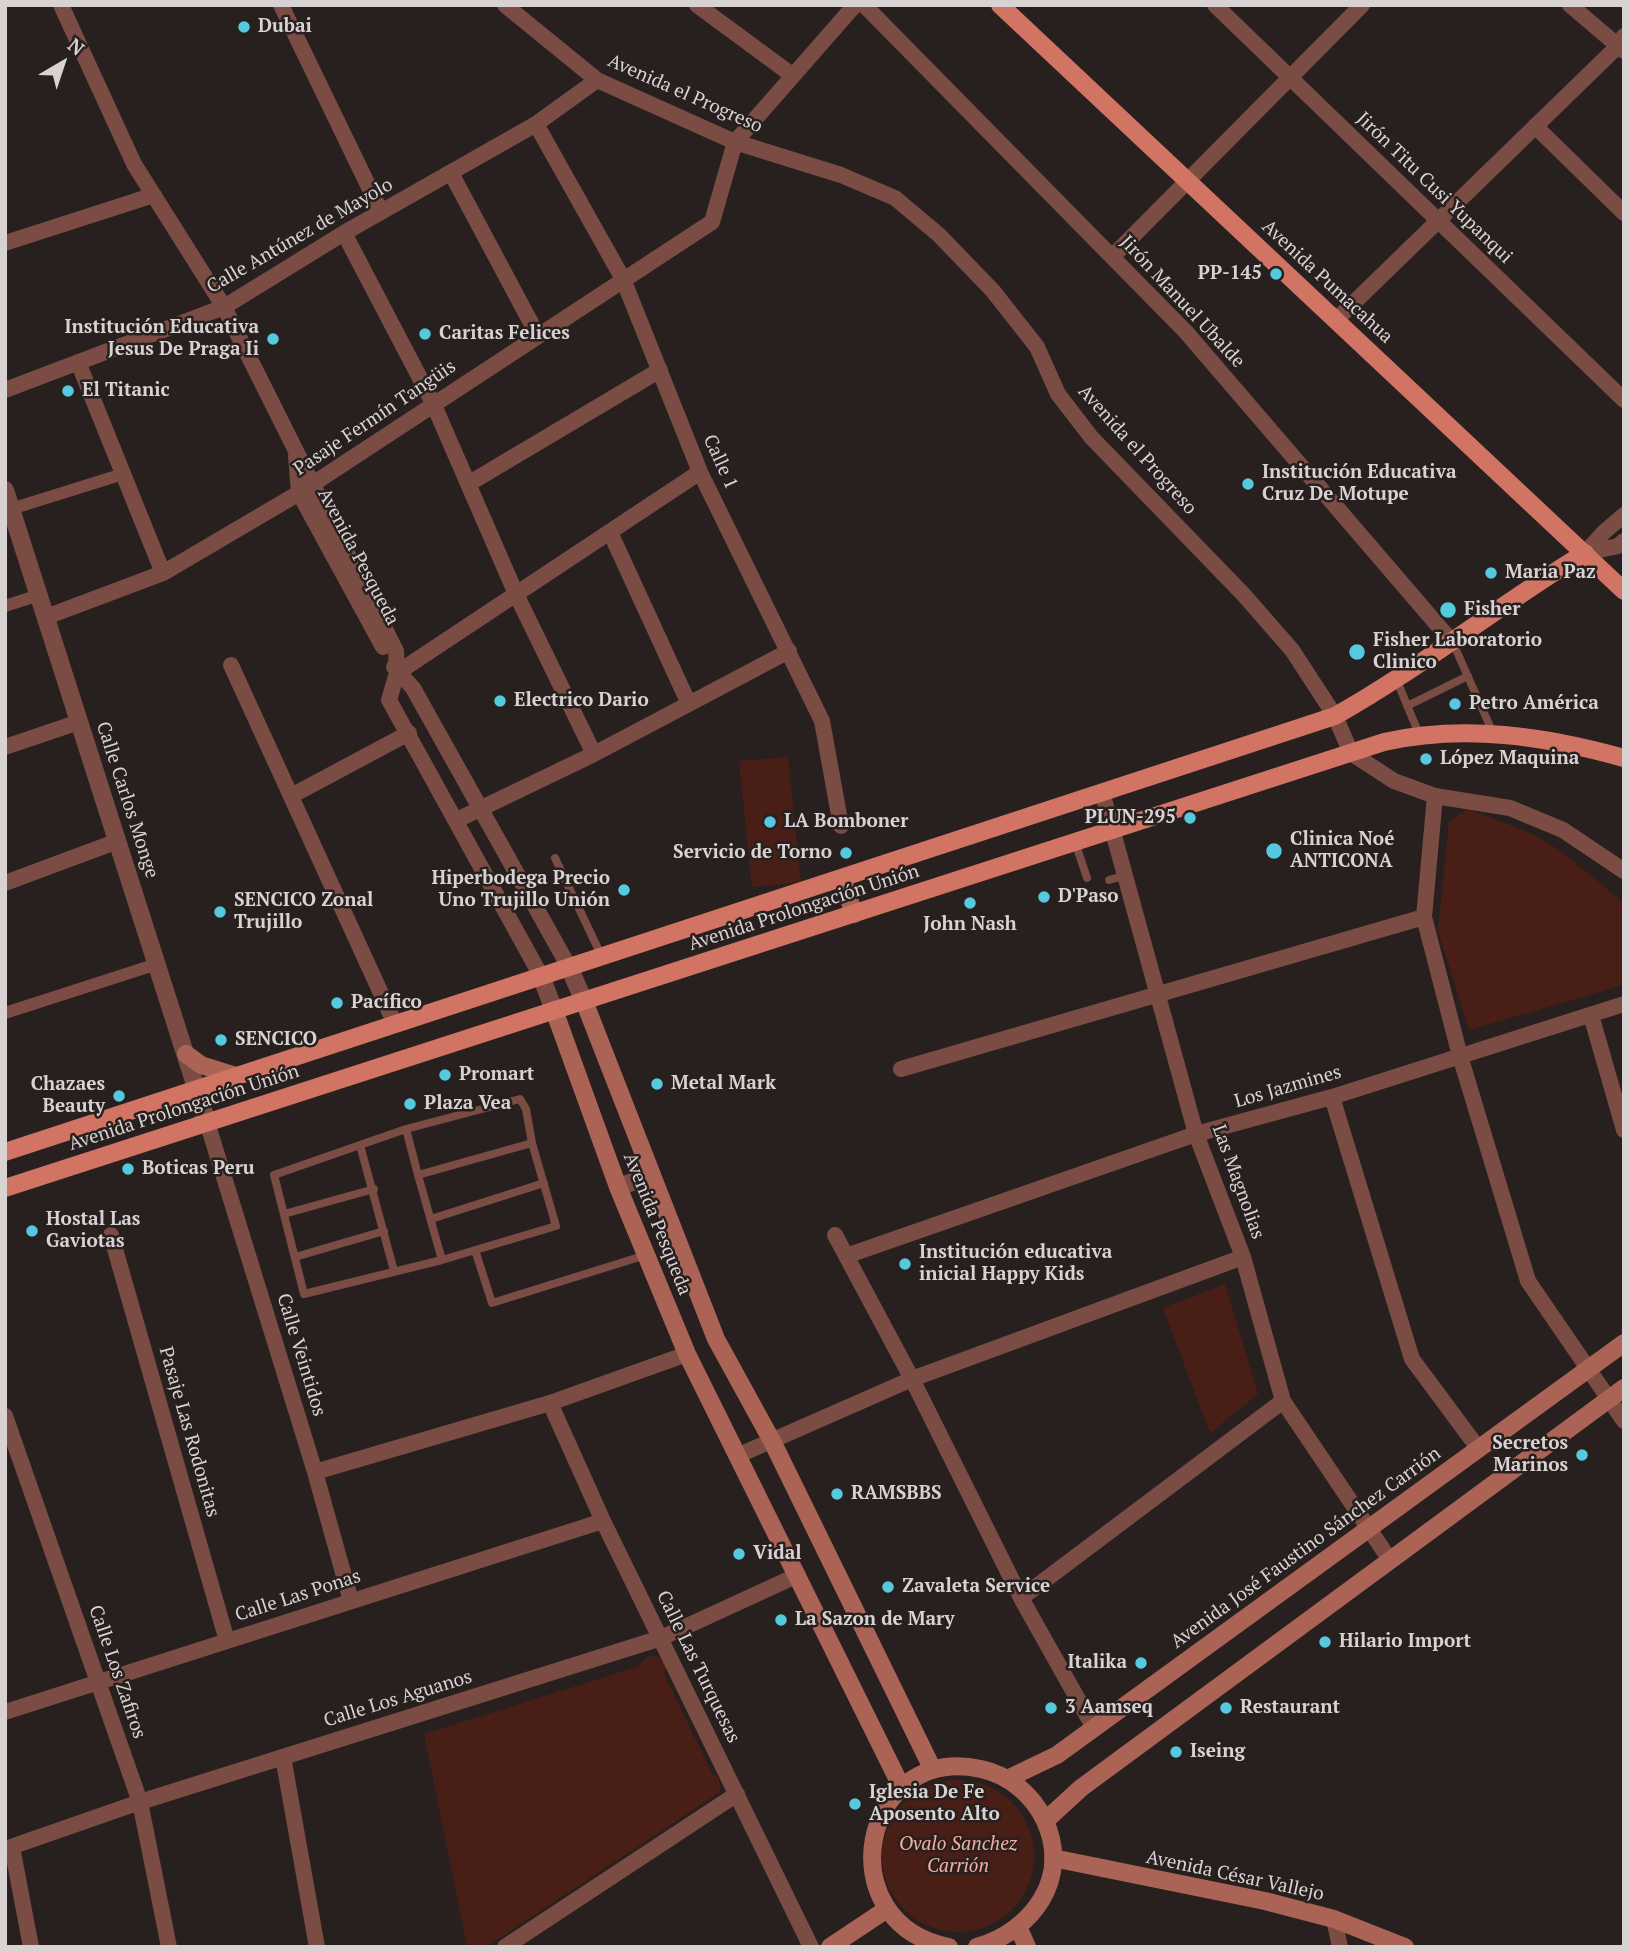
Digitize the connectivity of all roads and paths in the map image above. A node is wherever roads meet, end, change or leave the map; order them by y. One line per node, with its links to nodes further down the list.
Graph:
1 (61, 5): 20 (street, Avenida Pesqueda)
2 (281, 5): 21 (street)
3 (505, 5): 14 (street, Avenida el Progreso)
4 (697, 5): 12 (street)
5 (855, 5): 12 (street)
6 (864, 5): 26 (street, Jirón Manuel Ubalde)
7 (1000, 5): 19 (main road, Avenida Pumacahua)
8 (1215, 5): 13 (street, Jirón Titu Cusi Yupanqui)
9 (1362, 5): 13 (street)
10 (1570, 5): 11 (street)
11 (1622, 45): 16 (street)
12 (792, 75): 17 (street)
13 (1290, 75): 19 (street); 23 (street, Jirón Titu Cusi Yupanqui)
14 (597, 80): 15 (street, Calle Antúnez de Mayolo); 17 (street, Avenida el Progreso)
15 (536, 124): 18 (street, Calle Antúnez de Mayolo); 27 (street, Calle 1)
16 (1535, 126): 22 (street); 23 (street)
17 (735, 142): 27 (street, Pasaje Fermín Tangüis); 62 (street, Avenida el Progreso)
18 (450, 173): 21 (street, Calle Antúnez de Mayolo); 30 (street)
19 (1187, 180): 26 (street); 29 (main road, Avenida Pumacahua)
20 (154, 195): 25 (street); 28 (street, Avenida Pesqueda)
21 (381, 212): 24 (street, Calle Antúnez de Mayolo)
22 (1624, 212)
23 (1436, 220): 29 (street); 34 (street, Jirón Titu Cusi Yupanqui)
24 (344, 233): 28 (street, Calle Antúnez de Mayolo); 35 (street)
25 (5, 243)
26 (1112, 257): 54 (street, Jirón Manuel Ubalde)
27 (624, 279): 30 (street, Pasaje Fermín Tangüis); 32 (street, Calle 1)
28 (224, 307): 31 (street, Calle Antúnez de Mayolo); 36 (street, Avenida Pesqueda)
29 (1337, 319): 47 (main road, Avenida Pumacahua)
30 (538, 336): 35 (street, Pasaje Fermín Tangüis)
31 (78, 362): 33 (street, Calle Antúnez de Mayolo); 38 (street)
32 (660, 370): 37 (street, Calle 1); 40 (street)
33 (5, 390)
34 (1624, 400)
35 (433, 403): 39 (street, Pasaje Fermín Tangüis); 40 (street)
36 (294, 443): 39 (street); 42 (street, Avenida Pesqueda)
37 (700, 472): 45 (street); 55 (street, Calle 1)
38 (123, 474): 43 (street); 48 (street)
39 (314, 483): 42 (street, Pasaje Fermín Tangüis); 57 (street)
40 (468, 484): 50 (street)
41 (5, 490): 43 (street, Calle Carlos Monge)
42 (299, 493): 48 (street, Pasaje Fermín Tangüis); 57 (street, Avenida Pesqueda)
43 (11, 509): 51 (street, Calle Carlos Monge)
44 (1624, 515): 47 (street)
45 (610, 532): 50 (street); 60 (street)
46 (1624, 541): 47 (street)
47 (1585, 554): 49 (main road, Avenida Pumacahua); 54 (main road, Avenida Prolongación Unión)
48 (163, 573): 53 (street, Pasaje Fermín Tangüis)
49 (1624, 591)
50 (516, 594): 57 (street); 69 (street)
51 (39, 595): 52 (street); 53 (street, Calle Carlos Monge)
52 (5, 606)
53 (46, 617): 63 (street, Calle Carlos Monge)
54 (1453, 643): 58 (lane); 59 (main road, Avenida Prolongación Unión)
55 (789, 651): 60 (street); 76 (street, Calle 1)
56 (232, 665): 72 (street)
57 (397, 673): 64 (street, Avenida Pesqueda); 74 (street, Avenida Pesqueda)
58 (1468, 676): 61 (lane); 65 (lane)
59 (1397, 681): 61 (lane); 62 (main road, Avenida Prolongación Unión)
60 (689, 704): 69 (street)
61 (1407, 706): 66 (lane)
62 (1335, 716): 68 (street, Avenida el Progreso); 71 (main road, Avenida Prolongación Unión)
63 (79, 722): 67 (street); 78 (street, Calle Carlos Monge)
64 (409, 733): 72 (street); 75 (street, Avenida Pesqueda)
65 (1493, 733): 66 (main road, Avenida Prolongación Unión); 70 (main road, Avenida Prolongación Unión)
66 (1419, 734): 68 (main road, Avenida Prolongación Unión)
67 (5, 747)
68 (1351, 753): 73 (street); 77 (main road, Avenida Prolongación Unión)
69 (594, 754): 74 (street)
70 (1624, 758)
71 (1102, 792): 77 (street, Las Magnolias); 83 (main road, Avenida Prolongación Unión)
72 (291, 796): 99 (street)
73 (1435, 796): 81 (street); 88 (street)
74 (481, 808): 75 (street); 91 (street, Avenida Pesqueda)
75 (457, 820): 92 (street, Avenida Pesqueda)
76 (841, 826)
77 (1114, 830): 79 (main road, Avenida Prolongación Unión); 82 (street, Las Magnolias)
78 (118, 841): 86 (street); 90 (street, Calle Carlos Monge)
79 (1075, 842): 84 (lane); 87 (main road, Avenida Prolongación Unión)
80 (555, 858): 89 (lane)
81 (1624, 871)
82 (1127, 875): 85 (lane); 93 (street, Las Magnolias)
83 (842, 878): 87 (main road); 89 (main road, Avenida Prolongación Unión)
84 (1087, 878)
85 (1109, 880)
86 (5, 883)
87 (854, 914): 94 (main road, Avenida Prolongación Unión)
88 (1424, 917): 93 (street); 101 (street)
89 (602, 957): 91 (main road, Avenida Prolongación Unión)
90 (157, 964): 97 (street); 100 (street, Calle Carlos Monge)
91 (569, 967): 92 (main road, Avenida Prolongación Unión); 94 (street, Avenida Pesqueda)
92 (541, 976): 96 (street, Avenida Pesqueda); 99 (main road, Avenida Prolongación Unión)
93 (1159, 994): 102 (street); 109 (street, Las Magnolias)
94 (584, 1001): 96 (main road, Avenida Prolongación Unión); 114 (main road, Avenida Pesqueda)
95 (1624, 1004): 98 (street, Los Jazmines)
96 (554, 1010): 106 (main road, Avenida Prolongación Unión); 116 (main road, Avenida Pesqueda)
97 (5, 1013)
98 (1591, 1015): 101 (street, Los Jazmines); 108 (street)
99 (395, 1024): 103 (main road, Avenida Prolongación Unión)
100 (186, 1054): 103 (main road); 104 (street, Calle Carlos Monge)
101 (1460, 1056): 105 (street, Los Jazmines); 133 (street)
102 (901, 1069)
103 (236, 1076): 104 (main road, Avenida Prolongación Unión)
104 (197, 1089): 106 (street, Calle Carlos Monge); 112 (main road, Avenida Prolongación Unión)
105 (1332, 1097): 109 (street, Los Jazmines); 142 (street)
106 (207, 1122): 117 (main road, Avenida Prolongación Unión); 144 (street, Calle Veintidos)
107 (406, 1129): 110 (lane); 111 (lane); 113 (lane)
108 (1624, 1129)
109 (1196, 1134): 126 (street, Los Jazmines); 128 (street, Las Magnolias)
110 (532, 1143): 113 (lane); 115 (lane)
111 (360, 1145): 118 (lane); 119 (lane)
112 (5, 1152)
113 (418, 1175): 120 (lane)
114 (650, 1176): 116 (street); 141 (main road, Avenida Pesqueda)
115 (544, 1183): 120 (lane); 124 (lane)
116 (618, 1187): 125 (main road, Avenida Pesqueda)
117 (5, 1188)
118 (374, 1189): 119 (lane); 121 (lane)
119 (284, 1214): 127 (lane)
120 (431, 1219): 129 (lane)
121 (384, 1231): 127 (lane); 130 (lane)
122 (111, 1235): 152 (street, Pasaje Las Rodonitas)
123 (835, 1235): 126 (street)
124 (475, 1250): 125 (lane); 129 (lane)
125 (646, 1255): 132 (main road, Avenida Pesqueda)
126 (846, 1256): 134 (street)
127 (295, 1257): 130 (lane)
128 (1243, 1257): 134 (street); 137 (street, Las Magnolias)
129 (442, 1260): 130 (lane)
130 (394, 1271)
131 (1624, 1343): 133 (main road, Avenida José Faustino Sánchez Carrión)
132 (687, 1354): 138 (street); 143 (main road, Avenida Pesqueda)
133 (1587, 1368): 136 (street); 142 (main road, Avenida José Faustino Sánchez Carrión)
134 (912, 1380): 141 (street); 149 (street)
135 (1624, 1388): 136 (main road)
136 (1608, 1399): 140 (street); 147 (main road)
137 (1283, 1401): 146 (street, Las Magnolias); 149 (street)
138 (550, 1403): 144 (street); 145 (street, Calle Las Turquesas)
139 (6, 1419): 153 (street, Calle Los Zafiros)
140 (1624, 1421)
141 (772, 1441): 143 (street); 157 (main road, Avenida Pesqueda)
142 (1478, 1448): 146 (main road, Avenida José Faustino Sánchez Carrión)
143 (739, 1455): 148 (main road, Avenida Pesqueda)
144 (315, 1472): 150 (street, Calle Veintidos)
145 (603, 1521): 150 (street, Calle Las Ponas); 151 (street, Calle Las Turquesas)
146 (1369, 1528): 147 (street, Las Magnolias); 155 (main road, Avenida José Faustino Sánchez Carrión)
147 (1390, 1560): 162 (main road)
148 (797, 1575): 151 (street, Calle Los Aguanos); 159 (main road, Avenida Pesqueda)
149 (1021, 1598): 155 (street)
150 (351, 1601): 152 (street, Calle Las Ponas)
151 (661, 1638): 156 (street, Calle Los Aguanos); 160 (street, Calle Las Turquesas)
152 (227, 1641): 153 (street, Calle Las Ponas)
153 (99, 1682): 154 (street, Calle Las Ponas); 161 (street, Calle Los Zafiros)
154 (5, 1712)
155 (1094, 1728): 158 (main road, Avenida José Faustino Sánchez Carrión)
156 (283, 1757): 161 (street, Calle Los Aguanos); 170 (street)
157 (933, 1770): 158 (main road); 159 (main road)
158 (1007, 1779): 162 (main road)
159 (902, 1788): 165 (main road)
160 (737, 1794): 171 (street); 172 (street, Calle Las Turquesas)
161 (140, 1802): 163 (street, Calle Los Aguanos); 169 (street, Calle Los Zafiros)
162 (1045, 1821): 164 (main road)
163 (9, 1848): 168 (street)
164 (1053, 1858): 166 (main road, Avenida César Vallejo); 167 (main road)
165 (887, 1909): 173 (main road); 174 (main road)
166 (1335, 1919): 177 (street); 178 (main road, Avenida César Vallejo)
167 (1019, 1928): 175 (main road); 176 (main road)
168 (31, 1947)
169 (169, 1947)
170 (317, 1947)
171 (505, 1947)
172 (811, 1947)
173 (830, 1947)
174 (949, 1947)
175 (977, 1947)
176 (1027, 1947)
177 (1340, 1947)
178 (1405, 1947)

